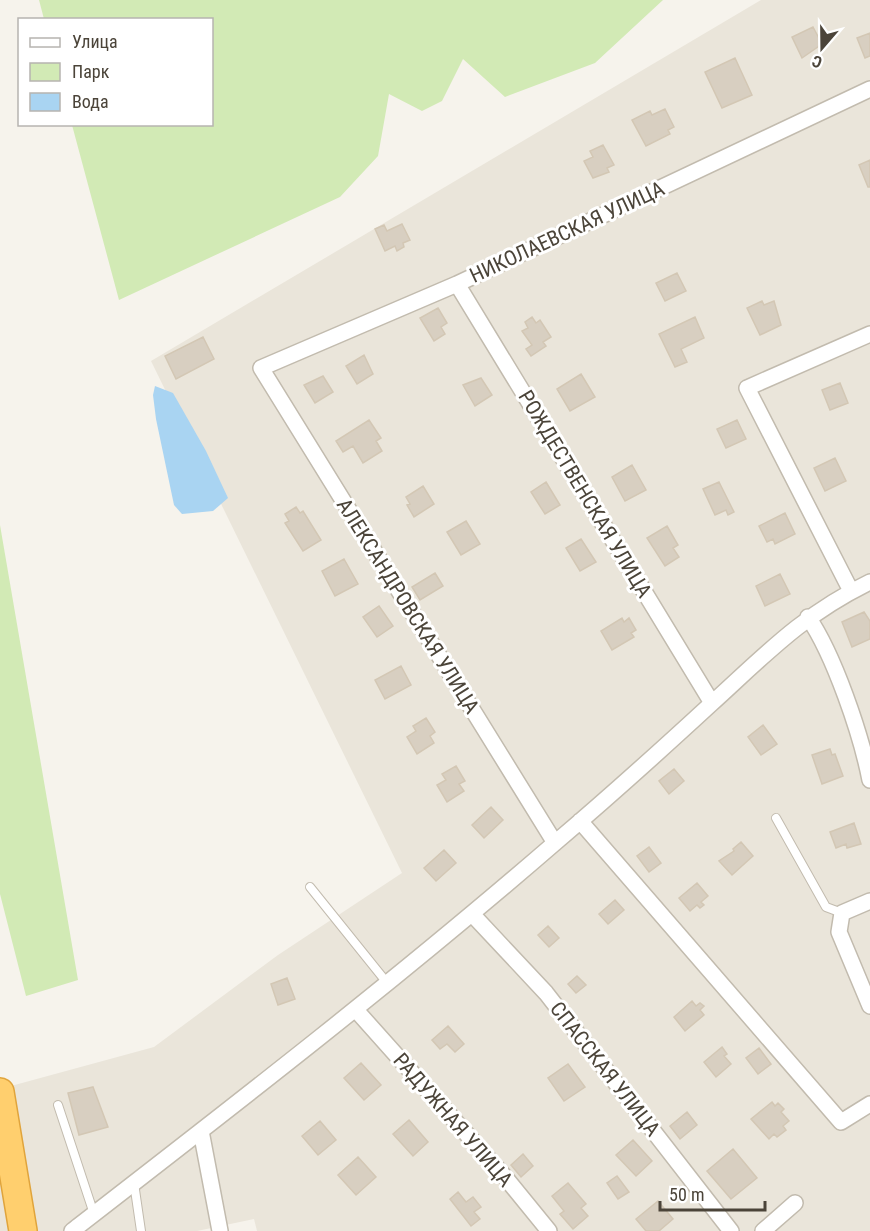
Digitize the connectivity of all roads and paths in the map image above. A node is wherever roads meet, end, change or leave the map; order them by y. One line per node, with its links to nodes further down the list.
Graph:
1 (870, 89): 2 (street, НИКОЛАЕВСКАЯ УЛИЦА)
2 (457, 284): 4 (street, НИКОЛАЕВСКАЯ УЛИЦА); 8 (street, РОЖДЕСТВЕНСКАЯ УЛИЦА)
3 (870, 334): 6 (street)
4 (261, 368): 12 (street, АЛЕКСАНДРОВСКАЯ УЛИЦА)
5 (870, 582): 6 (street)
6 (851, 591): 7 (street)
7 (808, 617): 8 (street); 9 (street)
8 (712, 703): 11 (street)
9 (870, 780)
10 (776, 818): 15 (lane)
11 (580, 821): 12 (street); 21 (street)
12 (555, 843): 16 (street)
13 (310, 887): 17 (lane)
14 (870, 901): 15 (street)
15 (842, 913): 18 (street)
16 (472, 914): 17 (street); 32 (street, СПАССКАЯ УЛИЦА)
17 (387, 984): 19 (street)
18 (870, 1006)
19 (356, 1010): 23 (street); 31 (street, РАДУЖНАЯ УЛИЦА)
20 (0, 1092): 27 (highway)
21 (870, 1104)
22 (58, 1106): 26 (lane)
23 (201, 1131): 24 (street); 30 (street)
24 (134, 1183): 26 (street); 29 (lane)
25 (795, 1203): 33 (street)
26 (94, 1214): 28 (street)
27 (23, 1231)
28 (72, 1231)
29 (141, 1231)
30 (220, 1231)
31 (549, 1231)
32 (731, 1231)
33 (763, 1231)

